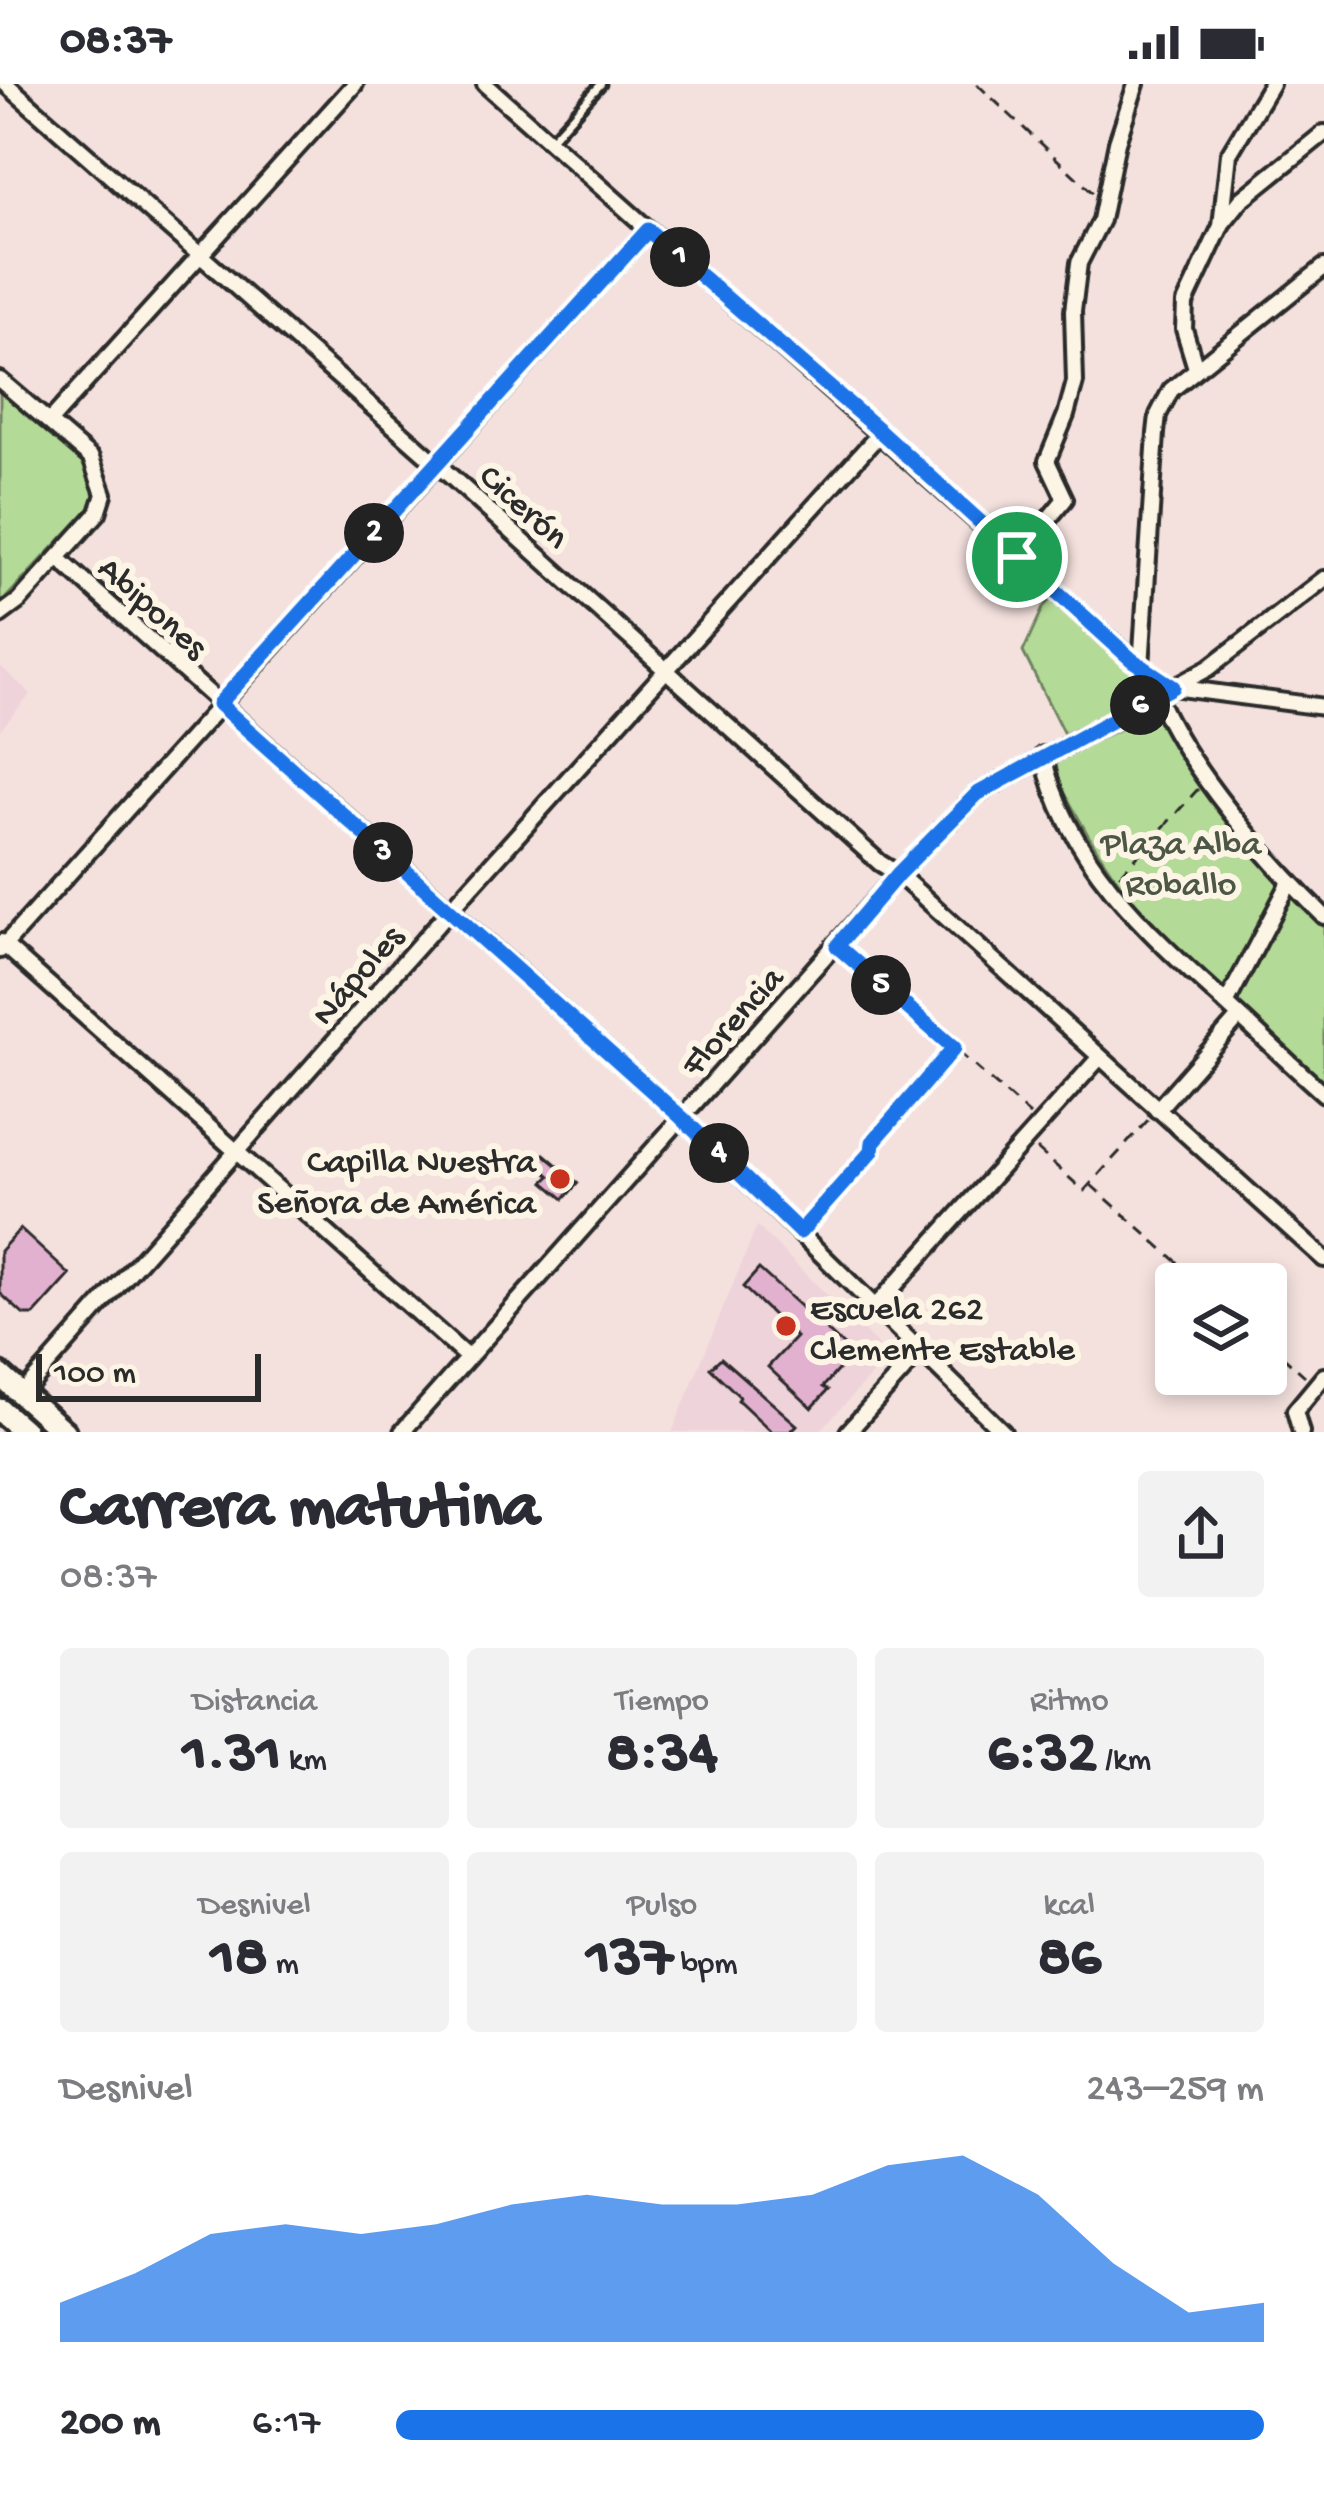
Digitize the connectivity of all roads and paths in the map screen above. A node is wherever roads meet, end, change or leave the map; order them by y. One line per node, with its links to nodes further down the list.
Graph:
1 (6, 84): 13 (street, Cicerón)
2 (355, 84): 13 (street)
3 (485, 84): 9 (street)
4 (601, 84): 9 (lane)
5 (977, 84): 10 (path)
6 (1136, 84): 10 (street)
7 (1271, 84): 11 (street)
8 (1324, 133): 11 (street)
9 (549, 141): 12 (street)
10 (1104, 204): 20 (street)
11 (1220, 226): 15 (street)
12 (648, 230): 18 (street); 19 (street)
13 (201, 257): 17 (street); 19 (street, Cicerón)
14 (1324, 267): 15 (street)
15 (1196, 368): 24 (street)
16 (0, 380): 17 (street)
17 (50, 421): 21 (street)
18 (881, 432): 20 (street); 25 (street, Nápoles)
19 (436, 464): 25 (street, Cicerón); 28 (street)
20 (1017, 557): 24 (street)
21 (58, 558): 23 (street); 28 (street, Abipones)
22 (1324, 579): 26 (street, Florencia)
23 (0, 615)
24 (1141, 667): 26 (street)
25 (667, 672): 32 (street, Cicerón); 35 (street, Nápoles)
26 (1173, 687): 27 (street, Florencia); 29 (street)
27 (1157, 695): 30 (street, Florencia); 31 (street)
28 (219, 704): 35 (street, Abipones); 37 (street)
29 (1324, 707)
30 (1043, 755): 32 (street, Florencia); 34 (street)
31 (1208, 780): 33 (street); 34 (path)
32 (898, 874): 38 (street, Florencia); 42 (street, Cicerón)
33 (1290, 882): 36 (street); 39 (street)
34 (1109, 886): 39 (street)
35 (449, 911): 45 (street, Abipones); 48 (street, Nápoles)
36 (1324, 916)
37 (2, 945): 48 (street)
38 (837, 946): 41 (path); 45 (street, Florencia)
39 (1226, 1004): 40 (street)
40 (1239, 1017): 43 (street); 44 (street)
41 (954, 1048): 46 (path); 50 (path)
42 (1100, 1057): 44 (street, Cicerón); 46 (street)
43 (1324, 1094)
44 (1156, 1110): 49 (path); 51 (street, Cicerón)
45 (681, 1117): 50 (street, Abipones); 56 (street, Florencia)
46 (1040, 1124): 47 (street)
47 (1027, 1139): 49 (path); 53 (street)
48 (237, 1154): 56 (street); 59 (street, Nápoles)
49 (1090, 1184): 52 (path)
50 (800, 1232): 53 (street, Abipones)
51 (1324, 1259)
52 (1178, 1263)
53 (876, 1306): 54 (street, Abipones)
54 (921, 1351): 65 (street); 66 (street, Abipones)
55 (1287, 1357): 58 (path)
56 (468, 1358): 64 (street, Florencia)
57 (0, 1375): 59 (main road)
58 (1320, 1381): 61 (street)
59 (22, 1394): 63 (main road)
60 (0, 1410): 62 (main road)
61 (1298, 1425)
62 (25, 1432)
63 (64, 1432)
64 (402, 1432)
65 (848, 1432)
66 (1003, 1432)

